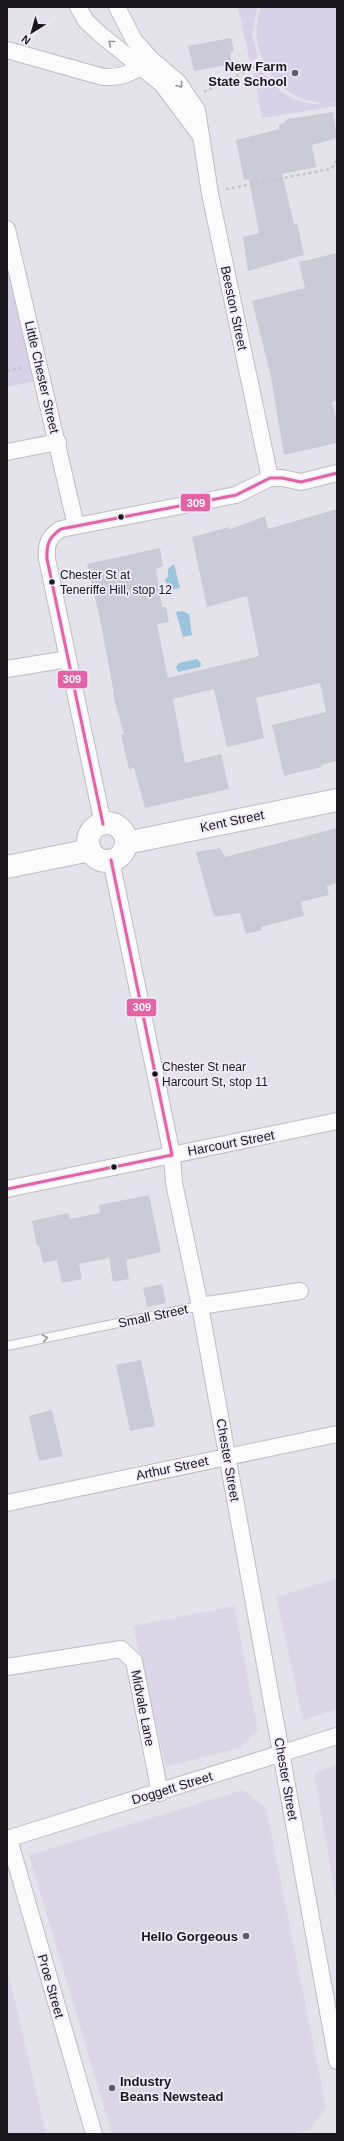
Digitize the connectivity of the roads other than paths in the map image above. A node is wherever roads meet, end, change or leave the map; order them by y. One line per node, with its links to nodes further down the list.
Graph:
1 (78, 7): 4 (street, one-way to 1)
2 (117, 7): 4 (street)
3 (7, 50): 4 (street)
4 (146, 63): 9 (street, Beeston Street)
5 (7, 229): 6 (street, Little Chester Street)
6 (58, 442): 7 (street); 10 (street, Little Chester Street)
7 (7, 452)
8 (337, 474): 9 (street)
9 (270, 478): 10 (street)
10 (76, 526): 11 (street)
11 (68, 659): 12 (street); 14 (street)
12 (7, 669)
13 (337, 800): 15 (street, Kent Street)
14 (103, 824): 15 (street); 16 (street)
15 (126, 843): 17 (street)
16 (90, 850): 17 (street); 18 (street)
17 (111, 860): 20 (street, Chester Street)
18 (7, 867)
19 (337, 1121): 20 (street, Harcourt Street)
20 (172, 1155): 21 (street, Harcourt Street); 23 (street, Chester Street)
21 (7, 1189)
22 (300, 1291): 23 (street, Small Street)
23 (200, 1306): 24 (lane, Small Street, one-way to 23); 26 (street, Chester Street)
24 (7, 1346)
25 (337, 1434): 26 (street, Arthur Street)
26 (228, 1456): 27 (street, Arthur Street); 30 (street, Chester Street)
27 (7, 1502)
28 (7, 1667): 31 (street, Midvale Lane)
29 (337, 1736): 30 (street, Doggett Street)
30 (282, 1754): 31 (street, Doggett Street); 33 (street, Chester Street)
31 (160, 1792): 32 (street, Doggett Street)
32 (8, 1839): 35 (street, Proe Street)
33 (331, 1985): 34 (street, Chester Street)
34 (337, 2061)
35 (94, 2134)

